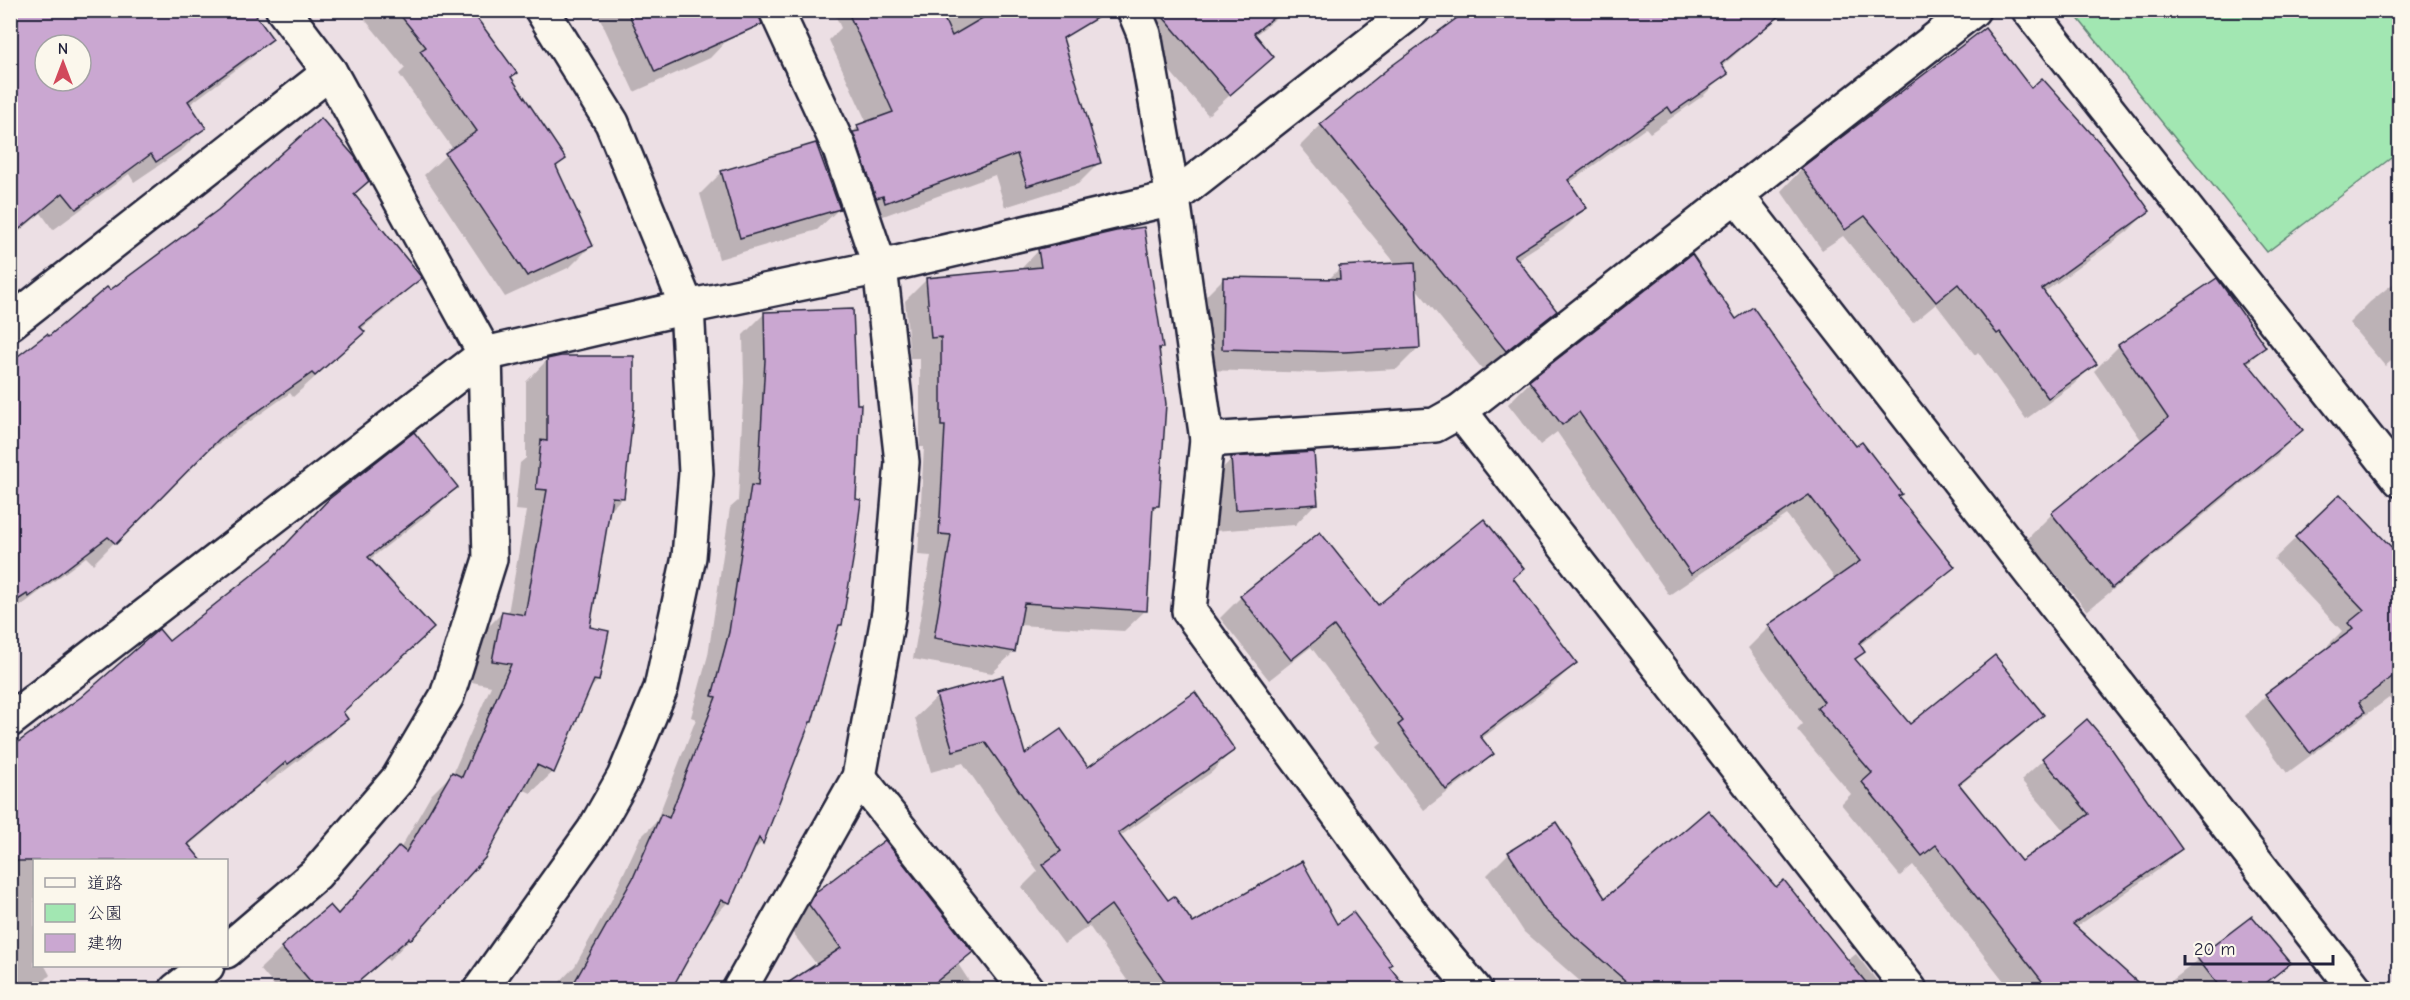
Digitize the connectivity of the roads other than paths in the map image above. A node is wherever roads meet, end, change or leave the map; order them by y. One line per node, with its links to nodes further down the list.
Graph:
1 (283, 10): 8 (street)
2 (542, 10): 12 (street)
3 (776, 10): 11 (street)
4 (1134, 10): 10 (street)
5 (1413, 10): 10 (street)
6 (1973, 10): 9 (street)
7 (2029, 10): 17 (street)
8 (330, 72): 13 (street); 14 (street)
9 (1736, 195): 15 (street); 28 (street)
10 (1173, 198): 11 (street); 16 (street)
11 (880, 267): 12 (street); 19 (street)
12 (687, 307): 14 (street); 23 (street)
13 (10, 323)
14 (485, 354): 18 (street); 20 (street)
15 (1460, 411): 16 (street); 27 (street)
16 (1207, 440): 26 (street)
17 (2400, 480)
18 (10, 720)
19 (859, 777): 24 (street); 25 (street)
20 (228, 949)
21 (206, 967): 22 (street)
22 (176, 990)
23 (480, 990)
24 (739, 990)
25 (1027, 990)
26 (1475, 990)
27 (1910, 990)
28 (2356, 990)

